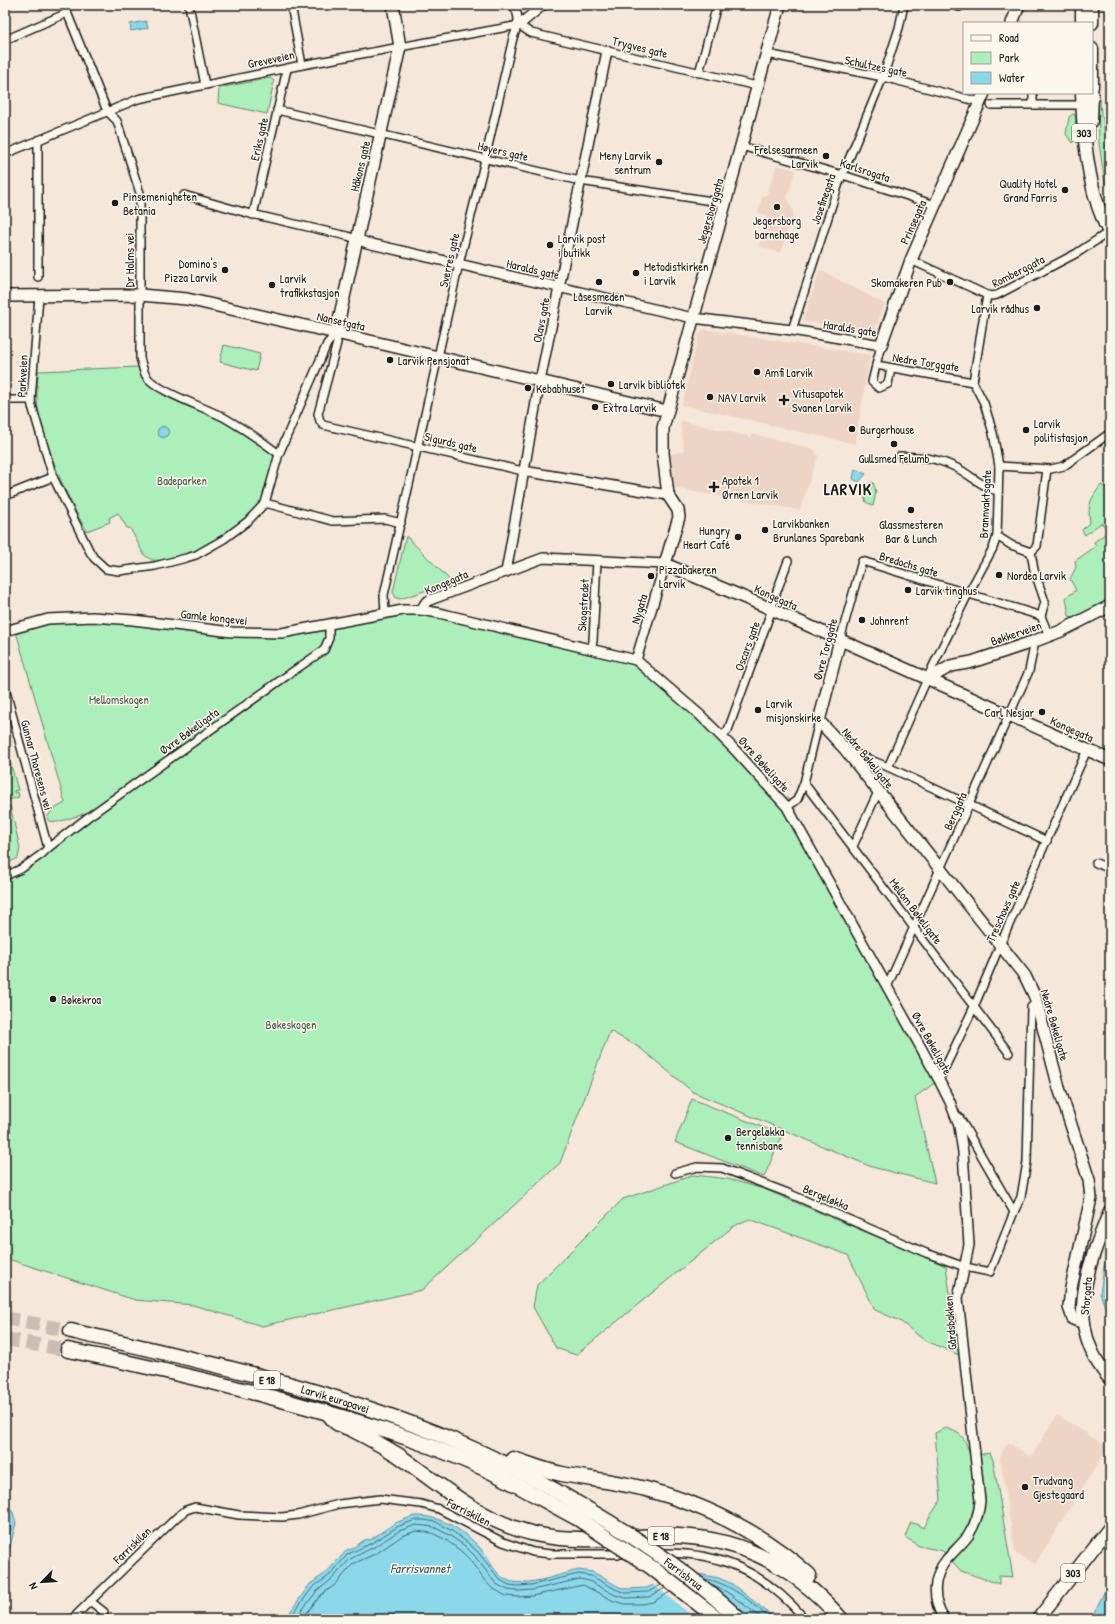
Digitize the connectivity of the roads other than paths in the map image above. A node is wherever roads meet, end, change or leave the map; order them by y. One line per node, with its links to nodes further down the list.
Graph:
1 (64, 5): 15 (street, Dr Holms vei)
2 (189, 5): 28 (street)
3 (291, 5): 24 (street)
4 (393, 5): 21 (main road, Håkons gate)
5 (513, 5): 19 (street)
6 (543, 5): 19 (street)
7 (717, 5): 26 (street)
8 (780, 5): 23 (main road, Jegersborggata)
9 (904, 5): 27 (street, Josefinegata)
10 (953, 5): 11 (street)
11 (962, 5)
12 (1019, 5): 16 (main road)
13 (1082, 5): 17 (main road)
14 (1092, 5): 18 (main road)
15 (67, 14): 20 (street); 35 (street, Dr Holms vei)
16 (1012, 22)
17 (1082, 22)
18 (1092, 22)
19 (519, 25): 21 (street, Greveveien); 22 (street, Trygves gate); 40 (street, Sverres gate)
20 (5, 40)
21 (400, 48): 24 (street, Greveveien); 36 (main road, Håkons gate)
22 (607, 50): 26 (street, Trygves gate); 42 (street, Olavs gate)
23 (767, 54): 27 (street, Schultzes gate); 29 (main road, Jegersborggata)
24 (302, 65): 25 (street, Greveveien)
25 (287, 69): 28 (street, Greveveien); 34 (street, Eriks gate)
26 (699, 73): 29 (street, Trygves gate)
27 (883, 78): 32 (street, Schultzes gate); 41 (street, Josefinegata)
28 (204, 85): 35 (street, Greveveien)
29 (757, 86): 38 (main road, Jegersborggata)
30 (1033, 94): 33 (street)
31 (1087, 99): 33 (street, Schultzes gate); 47 (main road, 303)
32 (985, 100): 33 (street, Schultzes gate); 45 (main road, Prinsegata)
33 (1033, 105)
34 (277, 110): 36 (street, Høyers gate); 46 (street, Eriks gate)
35 (107, 111): 37 (street, Greveveien); 53 (street, Dr Holms vei)
36 (380, 135): 40 (street, Høyers gate); 48 (main road, Håkons gate)
37 (38, 140): 39 (street, Greveveien); 51 (street)
38 (741, 146): 41 (street, Karlsrogata); 44 (main road, Jegersborggata)
39 (5, 154)
40 (486, 158): 42 (street, Høyers gate); 50 (street, Sverres gate)
41 (843, 174): 45 (street, Karlsrogata); 58 (street, Josefinegata)
42 (580, 181): 44 (street, Høyers gate); 52 (street, Olavs gate)
43 (184, 195): 46 (street, Haralds gate)
44 (726, 203): 57 (main road, Jegersborggata)
45 (935, 205): 49 (main road, Prinsegata)
46 (253, 215): 48 (street, Haralds gate)
47 (1110, 233): 54 (street, Romberggata)
48 (357, 239): 50 (street, Haralds gate); 59 (main road, Håkons gate)
49 (911, 260): 54 (street, Romberggata); 60 (main road, Prinsegata)
50 (459, 264): 52 (street, Haralds gate); 61 (street, Sverres gate)
51 (38, 277)
52 (559, 288): 57 (street, Haralds gate); 64 (street, Olavs gate)
53 (140, 295): 56 (main road, Nansetgata); 59 (main road, Nansetgata); 71 (street, Dr Holms vei)
54 (986, 295): 65 (street)
55 (5, 296): 56 (main road, Nansetgata)
56 (39, 296): 67 (street, Parkveien)
57 (694, 318): 58 (street, Haralds gate); 68 (main road, Jegersborggata)
58 (792, 330): 60 (street, Haralds gate)
59 (336, 333): 61 (main road, Nansetgata); 70 (street, Sigurds gate); 71 (street)
60 (881, 345): 62 (street, Prinsegata)
61 (438, 357): 64 (main road, Nansetgata); 70 (street, Sverres gate)
62 (876, 365): 63 (street, Nedre Torggate); 63 (street, Prinsegata)
63 (891, 368): 65 (street, Nedre Torggate)
64 (541, 381): 68 (main road, Nansetgata); 75 (street, Olavs gate)
65 (973, 382): 73 (street, Brannvaktsgate)
66 (5, 400): 67 (street)
67 (31, 400): 76 (street, Parkveien)
68 (667, 411): 78 (main road, Jegersborggata)
69 (1110, 433): 74 (street)
70 (419, 446): 75 (street, Sigurds gate); 81 (street, Sverres gate)
71 (279, 454): 80 (street)
72 (900, 456): 77 (street)
73 (999, 466): 74 (street); 77 (street, Brannvaktsgate)
74 (1047, 468): 83 (street)
75 (523, 471): 78 (street, Sigurds gate); 88 (street, Olavs gate)
76 (53, 477): 79 (street); 80 (street)
77 (998, 491): 82 (street, Brannvaktsgate)
78 (668, 495): 87 (main road)
79 (5, 496)
80 (264, 503): 81 (street)
81 (401, 523): 93 (street, Sverres gate)
82 (997, 536): 83 (street); 89 (street, Brannvaktsgate)
83 (1032, 552): 94 (street)
84 (597, 560): 87 (street, Kongegata); 88 (street, Kongegata); 100 (street, Skogstredet)
85 (788, 560): 91 (street, Oscars gate)
86 (862, 561): 89 (street, Bredochs gate); 98 (street, Øvre Torggate)
87 (665, 564): 91 (main road, Kongegata); 101 (street, Nygata)
88 (506, 572): 92 (street, Kongegata)
89 (968, 594): 94 (street, Bredochs gate); 102 (street, Brannvaktsgate)
90 (1110, 606): 97 (main road, Bøkkerveien)
91 (772, 609): 98 (main road, Kongegata); 106 (street, Oscars gate)
92 (421, 610): 93 (street, Gamle kongevei); 100 (street, Øvre Bøkeligate)
93 (386, 614): 95 (street, Gamle kongevei)
94 (1041, 616): 97 (street)
95 (329, 625): 96 (street, Gamle kongevei); 117 (street, Øvre Bøkeligata)
96 (5, 631)
97 (1049, 636): 99 (main road, Bøkkerveien)
98 (840, 640): 102 (main road, Kongegata); 105 (main road, Øvre Torggate)
99 (1035, 642): 102 (main road, Bøkkerveien); 104 (street, Berggata)
100 (591, 650): 101 (street, Øvre Bøkeligate)
101 (636, 660): 106 (street, Øvre Bøkeligate)
102 (928, 679): 104 (main road, Kongegata); 110 (street, Brannvaktsgate)
103 (5, 688): 117 (street, Gunnar Thoresens vei)
104 (1010, 715): 108 (main road, Kongegata); 113 (street, Berggata)
105 (820, 721): 107 (main road, Nedre Bøkeligate); 111 (street, Øvre Torggate)
106 (722, 736): 114 (street, Øvre Bøkeligate)
107 (845, 749): 110 (street); 112 (main road, Nedre Bøkeligate)
108 (1087, 750): 109 (main road, Kongegata); 115 (street, Treschows gate)
109 (1110, 760)
110 (888, 767): 113 (street)
111 (804, 784): 114 (street, Øvre Torggate); 116 (street, Mellom Bøkeligate)
112 (878, 792): 116 (street); 119 (main road, Nedre Bøkeligate)
113 (969, 805): 115 (street); 119 (street, Berggata)
114 (787, 807): 124 (street, Øvre Bøkeligate)
115 (1047, 841): 123 (street, Treschows gate)
116 (853, 846): 122 (street, Mellom Bøkeligate)
117 (48, 848): 121 (street, Øvre Bøkeligata)
118 (1096, 862): 120 (street)
119 (941, 869): 122 (street, Berggata); 123 (main road, Nedre Bøkeligate)
120 (1110, 869)
121 (5, 876)
122 (914, 927): 124 (street, Berggata); 126 (street, Mellom Bøkeligate)
123 (1000, 944): 125 (main road, Nedre Bøkeligate); 126 (street, Treschows gate)
124 (887, 986): 128 (street, Øvre Bøkeligate)
125 (1036, 1002): 132 (street); 134 (main road, Nedre Bøkeligate)
126 (974, 1007): 127 (street, Mellom Bøkeligate); 128 (street, Treschows gate)
127 (1009, 1053)
128 (939, 1080): 129 (street, Øvre Bøkeligate)
129 (950, 1102): 132 (street, Øvre Bøkeligate); 133 (street, Øvre Bøkeligate)
130 (675, 1173): 133 (street, Bergeløkka)
131 (1110, 1211): 134 (main road, Storgata)
132 (1014, 1212): 133 (street)
133 (965, 1267): 150 (street, Gårdsbakken)
134 (1084, 1321): 137 (main road, Storgata)
135 (71, 1331): 139 (highway, Larvik europavei / E 18)
136 (68, 1350): 138 (highway, Larvik europavei / E 18)
137 (1110, 1379)
138 (327, 1412): 140 (highway, Larvik europavei / E 18); 148 (highway, E 18)
139 (453, 1440): 140 (highway, Larvik europavei / E 18); 149 (highway, E 18)
140 (581, 1512): 145 (highway, Farrisbrua / E 18, bridge); 146 (highway, Farrisbrua / E 18, bridge)
141 (1110, 1527): 151 (main road, 303)
142 (90, 1601): 143 (street); 144 (street, Farriskilen); 147 (street, Farriskilen)
143 (104, 1612)
144 (72, 1619)
145 (718, 1619)
146 (739, 1619)
147 (805, 1619)
148 (841, 1619)
149 (852, 1619)
150 (944, 1619)
151 (1038, 1619)

